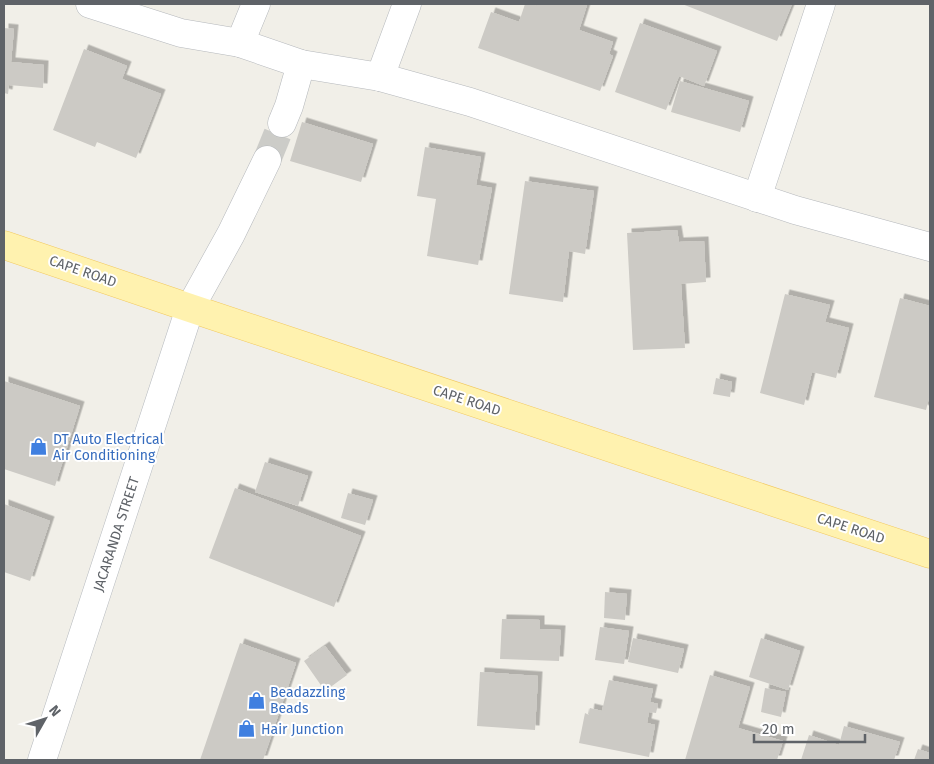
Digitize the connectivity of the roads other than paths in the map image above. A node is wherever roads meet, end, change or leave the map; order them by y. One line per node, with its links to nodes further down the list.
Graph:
1 (90, 4): 5 (street)
2 (256, 4): 5 (street)
3 (407, 4): 7 (street)
4 (821, 4): 10 (street)
5 (240, 43): 6 (street)
6 (301, 64): 7 (street); 8 (street)
7 (380, 76): 10 (street)
8 (282, 123)
9 (267, 160): 13 (street, JACARANDA STREET)
10 (756, 198): 12 (street)
11 (4, 245): 13 (main road, CAPE ROAD)
12 (930, 247)
13 (190, 308): 14 (main road, CAPE ROAD); 15 (street, JACARANDA STREET)
14 (930, 554)
15 (42, 760)

